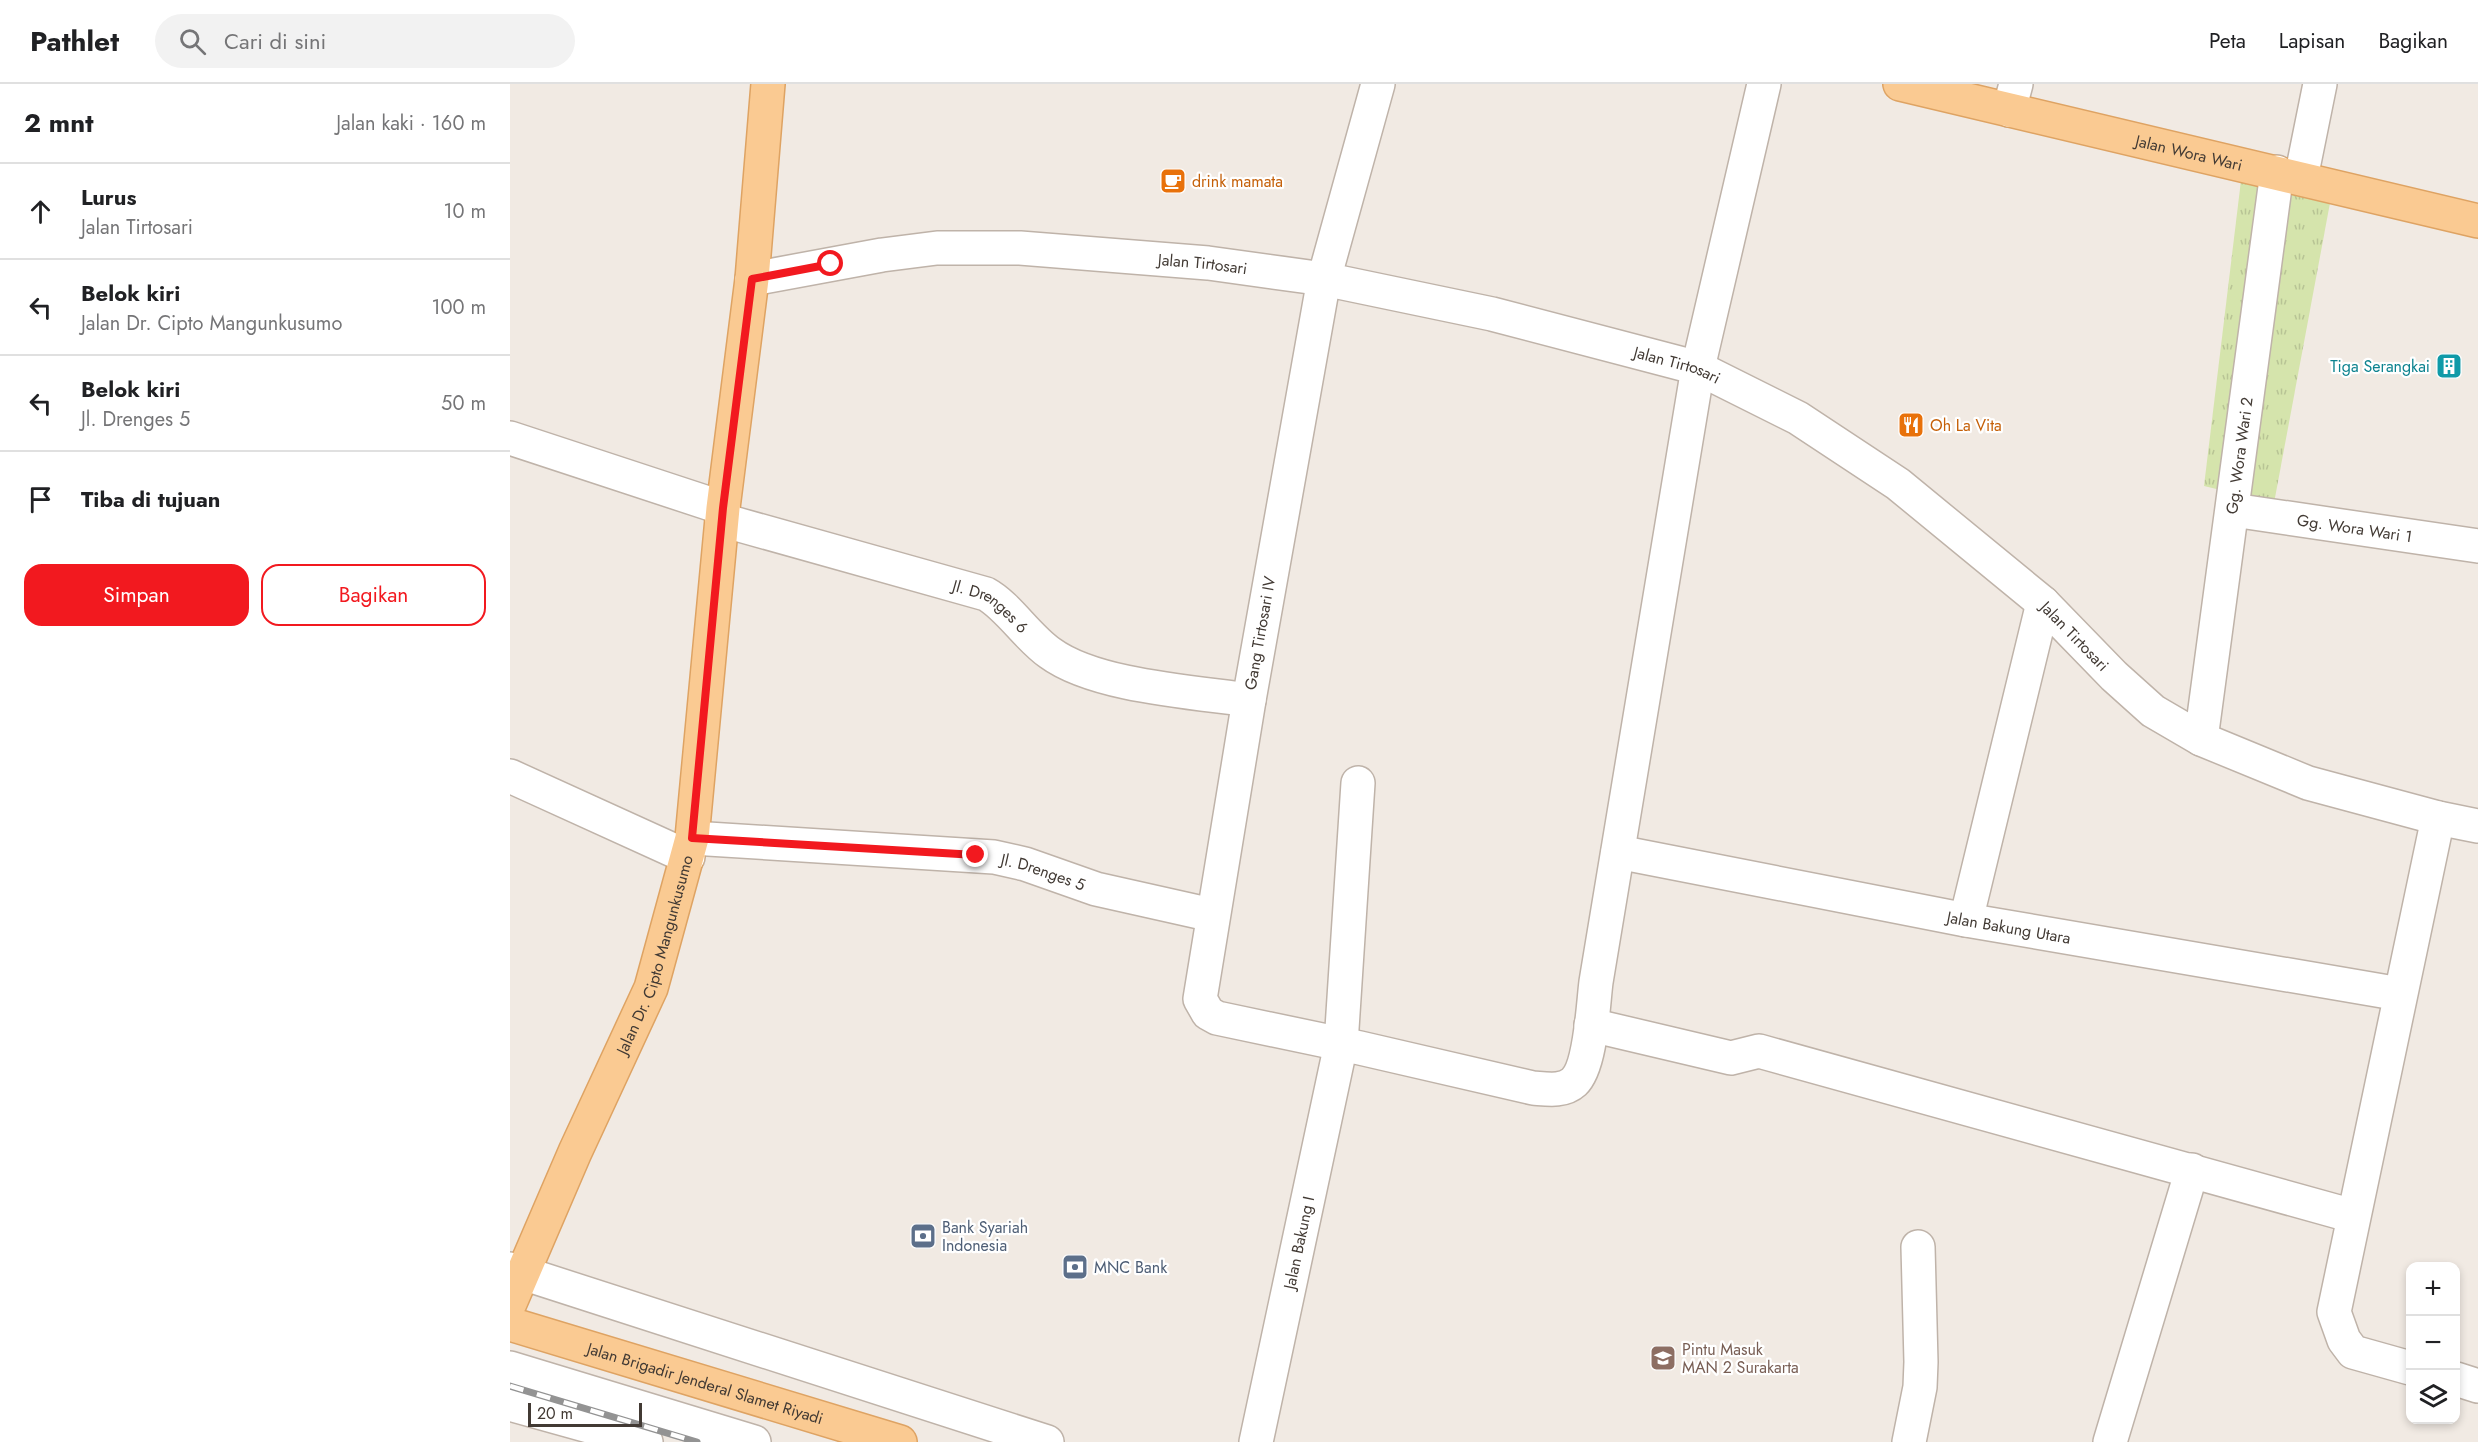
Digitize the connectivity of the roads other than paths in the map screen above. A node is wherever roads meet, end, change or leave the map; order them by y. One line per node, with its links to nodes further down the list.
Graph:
1 (768, 84): 9 (main road, Jalan Dr. Cipto Mangunkusumo)
2 (1378, 84): 10 (street, Gang Tirtosari IV)
3 (1764, 84): 11 (street)
4 (1900, 84): 6 (main road, Jalan Wora Wari)
5 (2320, 84): 7 (street, Gg. Wora Wari 2)
6 (2012, 97): 7 (main road, Jalan Wora Wari)
7 (2289, 175): 8 (main road, Jalan Wora Wari); 13 (street, Gg. Wora Wari 2)
8 (2478, 221)
9 (752, 279): 10 (street, Jalan Tirtosari); 14 (main road, Jalan Dr. Cipto Mangunkusumo)
10 (1324, 279): 11 (street, Jalan Tirtosari); 17 (street, Gang Tirtosari IV)
11 (1698, 368): 16 (street, Jalan Tirtosari); 24 (street)
12 (510, 438): 14 (street, Jl. Drenges 6)
13 (2233, 510): 15 (street, Gg. Wora Wari 1); 18 (street, Gg. Wora Wari 2)
14 (723, 514): 17 (street, Jl. Drenges 6); 23 (main road, Jalan Dr. Cipto Mangunkusumo)
15 (2478, 546)
16 (2043, 603): 18 (street, Jalan Tirtosari); 26 (street)
17 (1249, 700): 25 (street, Gang Tirtosari IV)
18 (2201, 739): 21 (street, Jalan Tirtosari)
19 (510, 776): 23 (street)
20 (1358, 783): 29 (street, Jalan Bakung I)
21 (2438, 818): 22 (street, Jalan Tirtosari); 27 (street)
22 (2478, 826)
23 (690, 848): 25 (street, Jl. Drenges 5); 33 (main road, Jalan Dr. Cipto Mangunkusumo)
24 (1618, 852): 26 (street, Jalan Bakung Utara); 28 (street)
25 (1212, 915): 29 (street, Gang Tirtosari IV)
26 (1966, 920): 27 (street, Jalan Bakung Utara)
27 (2400, 994): 31 (street)
28 (1591, 1025): 29 (street); 30 (street)
29 (1341, 1044): 45 (street, Jalan Bakung I)
30 (2192, 1170): 31 (street); 47 (street)
31 (2353, 1216): 36 (street)
32 (1918, 1247): 46 (street)
33 (516, 1271): 34 (main road, Jalan Dr. Cipto Mangunkusumo); 44 (street)
34 (510, 1303)
35 (510, 1324): 43 (main road, Jalan Brigadir Jenderal Slamet Riyadi)
36 (2406, 1367)
37 (510, 1368): 42 (street)
38 (2460, 1380): 39 (street)
39 (2478, 1386)
40 (510, 1404): 41 (street)
41 (646, 1442)
42 (754, 1442)
43 (900, 1442)
44 (1047, 1442)
45 (1256, 1442)
46 (1909, 1442)
47 (2110, 1442)

